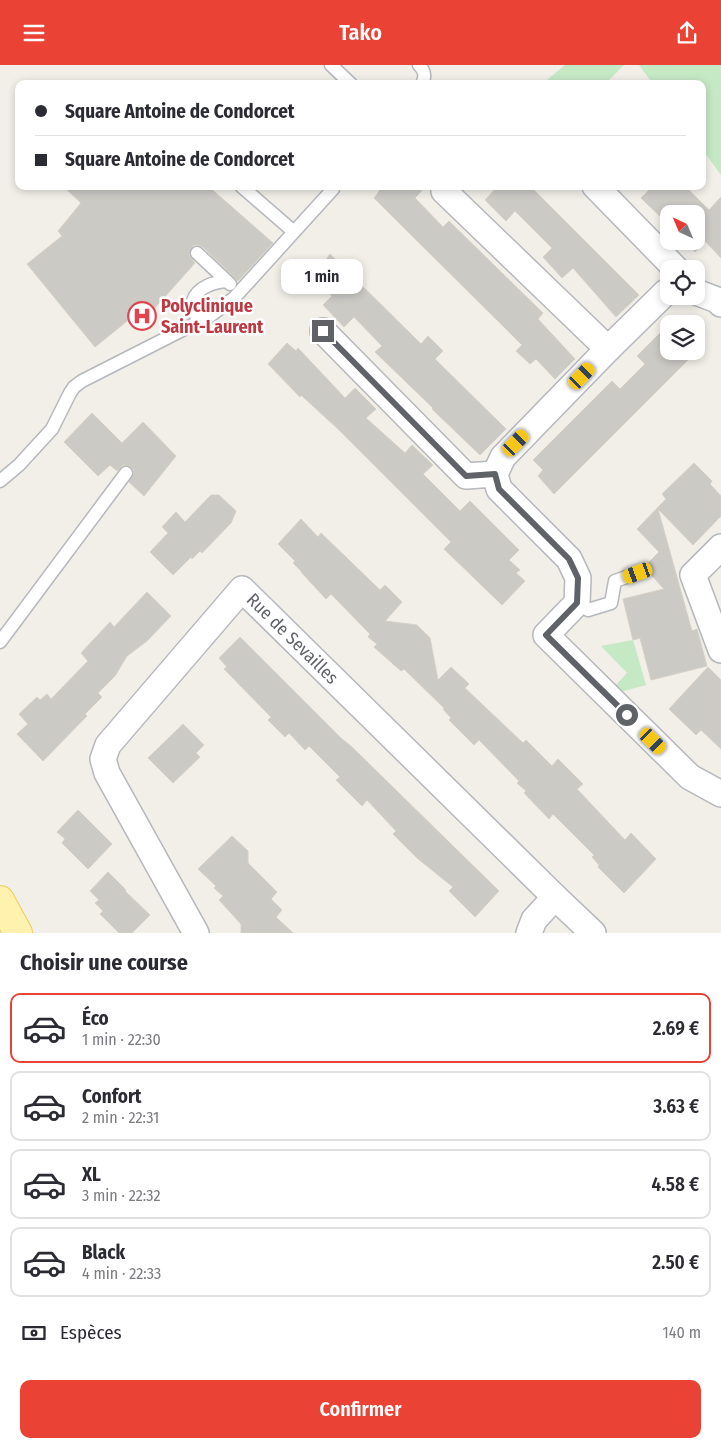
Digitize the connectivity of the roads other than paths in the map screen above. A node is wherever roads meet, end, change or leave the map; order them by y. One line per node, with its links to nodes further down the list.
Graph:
1 (331, 65): 3 (lane)
2 (419, 65): 4 (lane)
3 (347, 80)
4 (424, 80)
5 (246, 190): 9 (lane)
6 (332, 190): 9 (lane)
7 (599, 190): 11 (street)
8 (444, 191): 19 (street)
9 (294, 232): 13 (lane)
10 (197, 253): 12 (lane)
11 (667, 260)
12 (227, 281): 13 (lane); 17 (lane)
13 (239, 292): 17 (lane)
14 (705, 295): 16 (street)
15 (660, 298): 19 (street)
16 (721, 304)
17 (198, 322): 22 (lane)
18 (323, 331): 21 (street)
19 (608, 349): 21 (street)
20 (126, 473): 27 (lane)
21 (495, 474): 25 (street)
22 (0, 481)
23 (721, 547): 26 (street)
24 (638, 573): 25 (lane)
25 (577, 603): 29 (street)
26 (716, 623): 28 (street)
27 (0, 642)
28 (721, 650)
29 (721, 794)
30 (555, 897): 33 (street, Rue de Sevailles); 34 (street); 35 (street, Rue de Sevailles)
31 (0, 900): 32 (main road)
32 (18, 933)
33 (196, 933)
34 (529, 933)
35 (593, 933)

